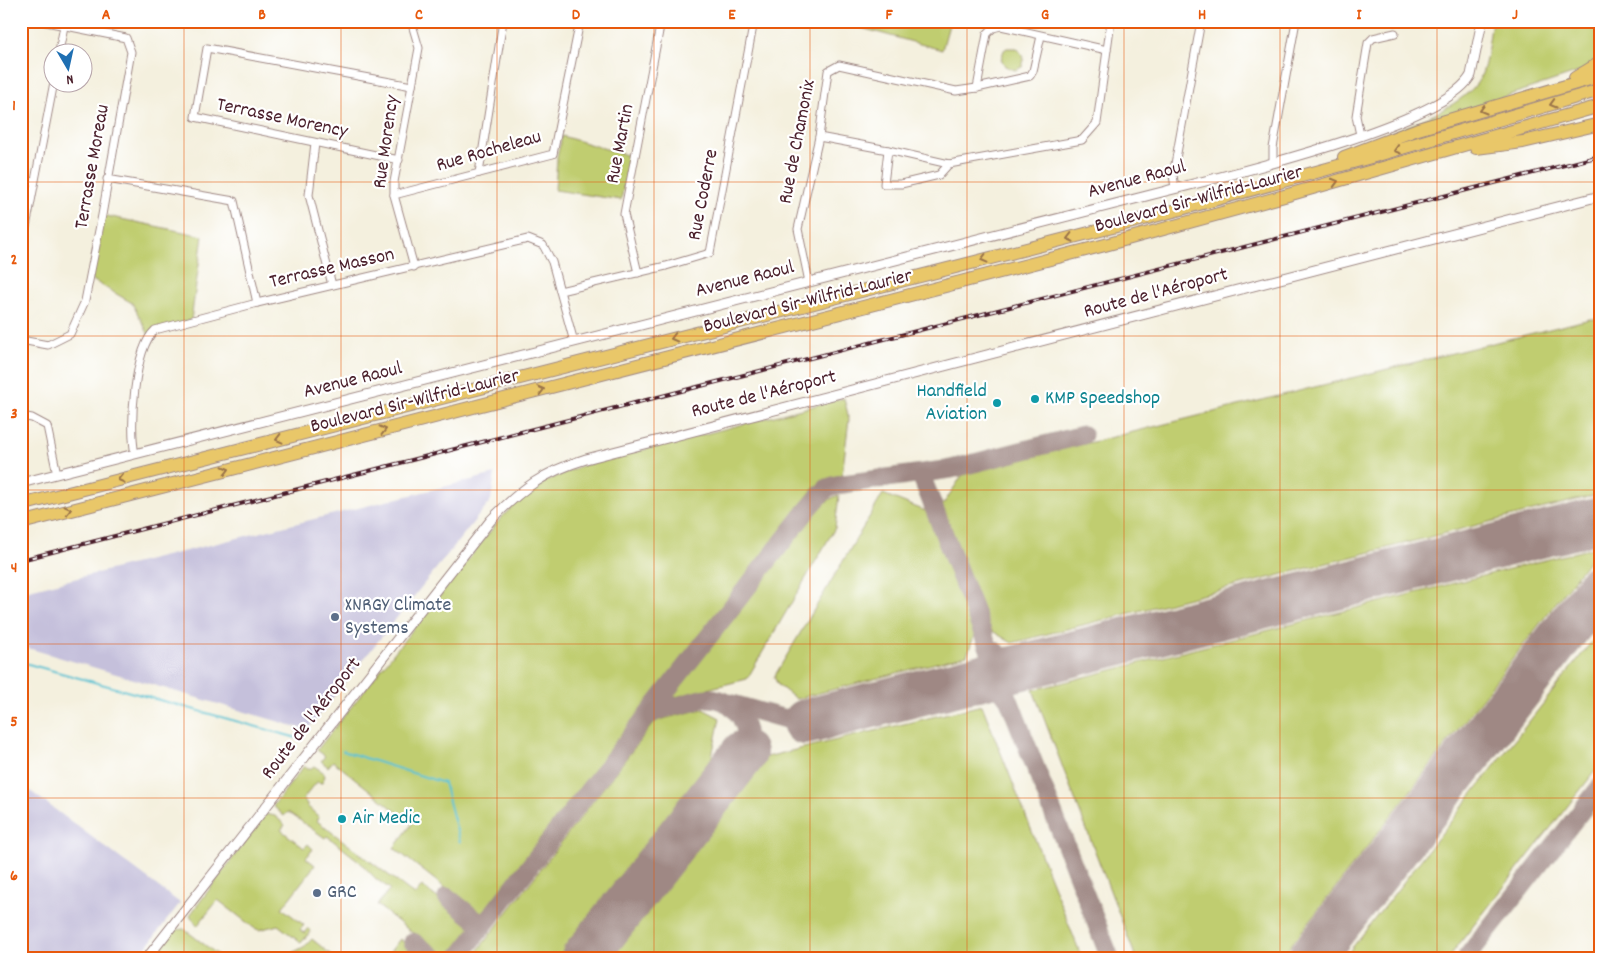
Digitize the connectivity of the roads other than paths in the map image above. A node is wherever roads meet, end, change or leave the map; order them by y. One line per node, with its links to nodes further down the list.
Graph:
1 (41, 21): 11 (street, Terrasse Moreau)
2 (411, 21): 18 (street, Rue Morency)
3 (503, 21): 33 (street)
4 (580, 21): 33 (street, Rue Rocheleau)
5 (661, 21): 41 (street, Rue Martin)
6 (754, 21): 41 (street, Rue Coderre)
7 (1111, 21): 15 (street)
8 (1201, 21): 36 (street)
9 (1296, 21): 31 (street)
10 (1482, 21): 25 (street, Avenue Raoul)
11 (64, 26): 14 (street); 34 (street, Terrasse Moreau)
12 (1396, 33): 25 (street)
13 (1041, 36): 15 (street); 20 (street, Rue de Chamonix); 20 (street)
14 (61, 42)
15 (1107, 50): 32 (street)
16 (1600, 63): 19 (highway)
17 (1600, 76): 19 (highway)
18 (412, 86): 27 (street, Terrasse Morency); 30 (street, Rue Morency)
19 (1563, 87): 35 (highway, one-way to 35)
20 (977, 88): 26 (street, Rue de Chamonix)
21 (1600, 90): 35 (highway, Boulevard Sir-Wilfrid-Laurier, one-way to 35)
22 (52, 92): 39 (street)
23 (1600, 106): 29 (highway, Boulevard Sir-Wilfrid-Laurier)
24 (1600, 124): 29 (highway)
25 (1360, 135): 31 (street, Avenue Raoul)
26 (819, 137): 28 (street); 42 (street, Rue de Chamonix)
27 (315, 143): 30 (street, Terrasse Morency); 43 (street)
28 (888, 150): 32 (street); 32 (street)
29 (1439, 152): 53 (highway, Boulevard Sir-Wilfrid-Laurier, one-way to 29)
30 (399, 160): 37 (street, Rue Morency)
31 (1273, 162): 36 (street, Avenue Raoul)
32 (949, 164)
33 (479, 173): 37 (street, Rue Rocheleau)
34 (107, 179): 45 (street); 46 (street, Terrasse Moreau)
35 (1286, 181): 52 (highway, Boulevard Sir-Wilfrid-Laurier, one-way to 52)
36 (1175, 188): 42 (street, Avenue Raoul)
37 (394, 195): 40 (street, Rue Morency)
38 (1600, 196): 54 (street, Route de l'Aéroport)
39 (21, 253)
40 (414, 267): 43 (street, Terrasse Masson); 44 (street, Terrasse Masson)
41 (638, 273): 44 (street, Rue Coderre)
42 (809, 282): 47 (street, Avenue Raoul)
43 (332, 285): 45 (street, Terrasse Masson)
44 (560, 292): 47 (street, Terrasse Masson)
45 (257, 303): 49 (street, Terrasse Masson)
46 (21, 340)
47 (574, 342): 49 (street, Avenue Raoul)
48 (21, 416): 50 (street)
49 (135, 454): 50 (street, Avenue Raoul)
50 (57, 474): 51 (street, Avenue Raoul)
51 (21, 483)
52 (21, 505)
53 (21, 523)
54 (147, 958)

